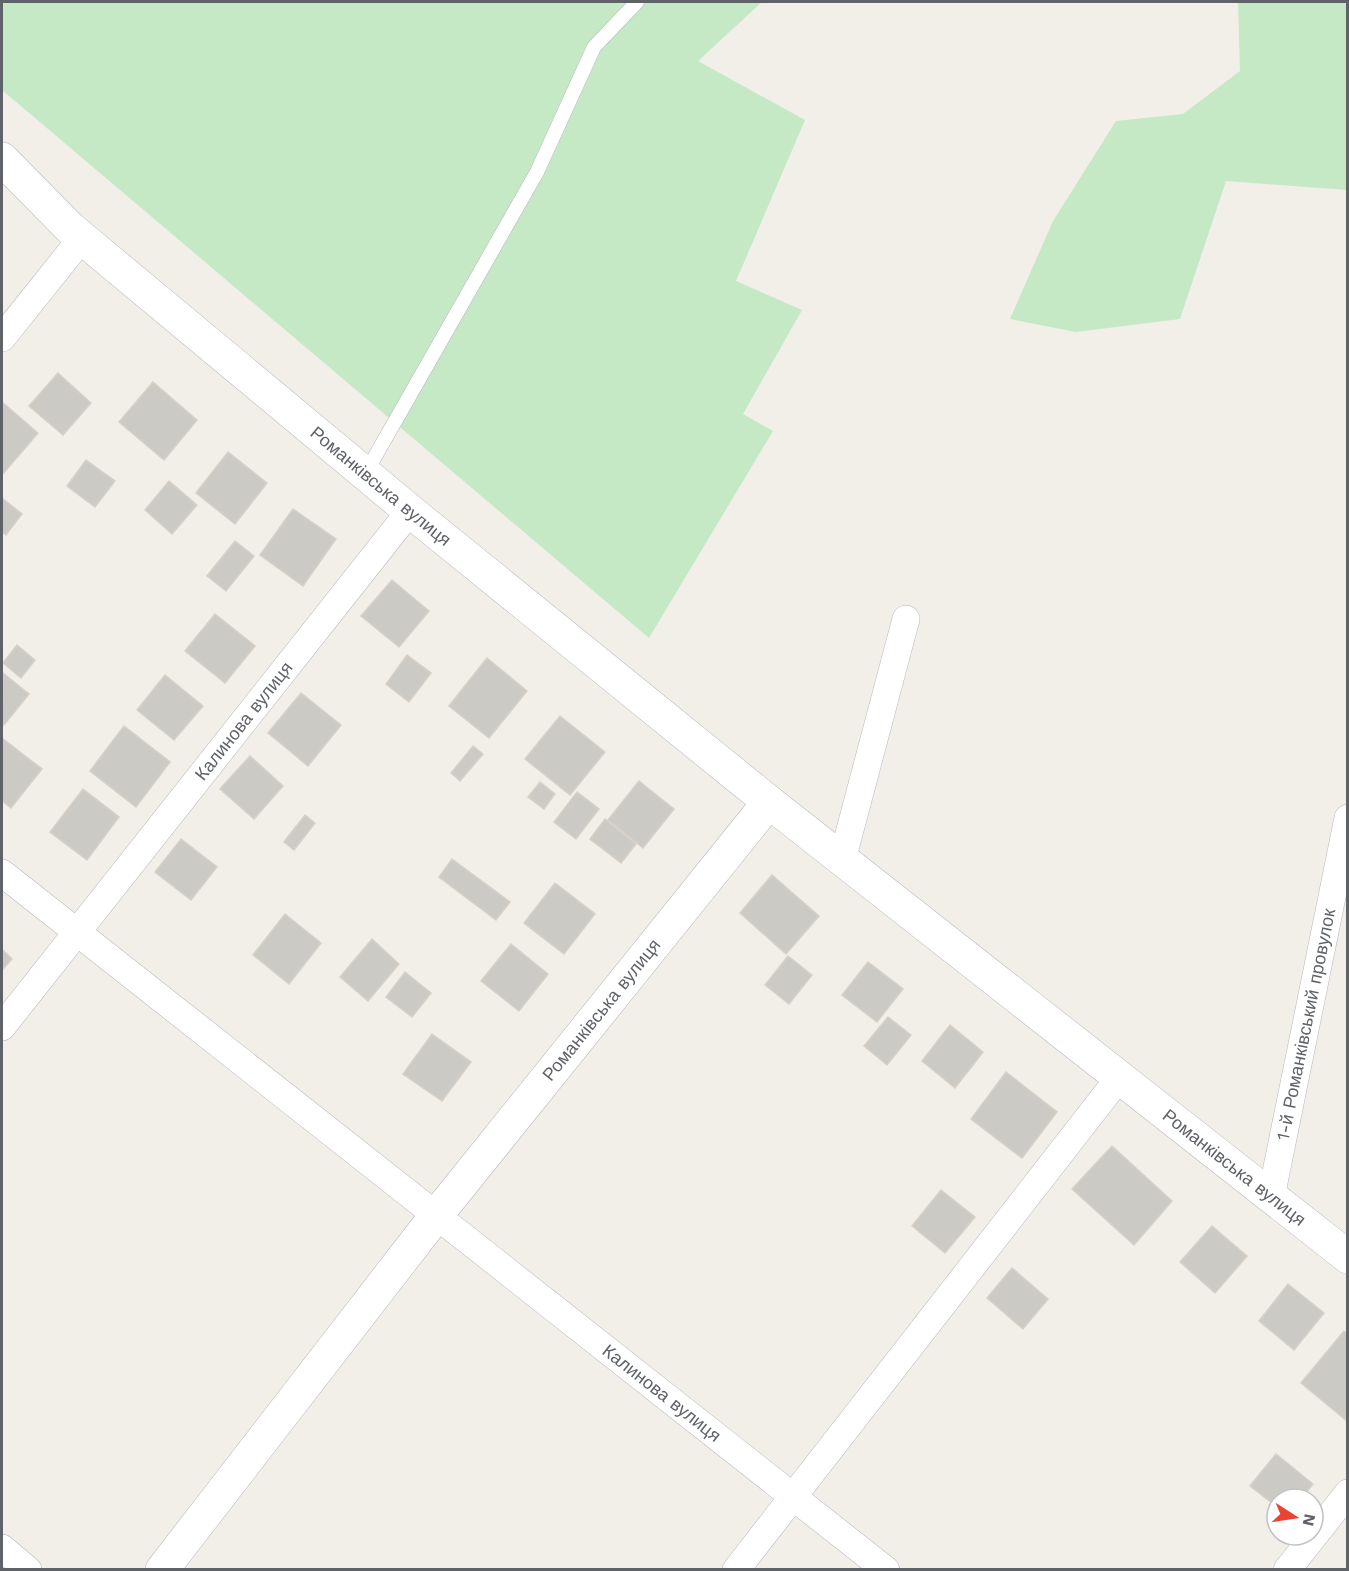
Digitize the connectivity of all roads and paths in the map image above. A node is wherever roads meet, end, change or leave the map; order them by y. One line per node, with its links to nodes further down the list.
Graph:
1 (637, 2): 5 (lane)
2 (2, 159): 3 (main road, Романківська вулиця)
3 (82, 238): 4 (street); 5 (main road, Романківська вулиця)
4 (2, 338)
5 (365, 474): 6 (main road, Романківська вулиця)
6 (410, 511): 8 (main road, Романківська вулиця); 12 (street, Калинова вулиця)
7 (906, 620): 10 (street)
8 (769, 802): 10 (main road, Романківська вулиця); 16 (main road, Романківська вулиця)
9 (1347, 818): 15 (street, 1-й Романківський провулок)
10 (842, 860): 14 (main road, Романківська вулиця)
11 (2, 873): 12 (street, Калинова вулиця)
12 (78, 931): 13 (street, Калинова вулиця); 16 (street, Калинова вулиця)
13 (2, 1027)
14 (1119, 1078): 15 (main road, Романківська вулиця); 19 (street)
15 (1271, 1197): 17 (main road, Романківська вулиця)
16 (435, 1217): 19 (street, Калинова вулиця); 22 (main road)
17 (1347, 1257)
18 (1347, 1493): 25 (street)
19 (793, 1497): 23 (street); 24 (street, Калинова вулиця)
20 (2, 1548): 21 (street)
21 (28, 1569)
22 (162, 1569)
23 (736, 1569)
24 (886, 1569)
25 (1287, 1569)

